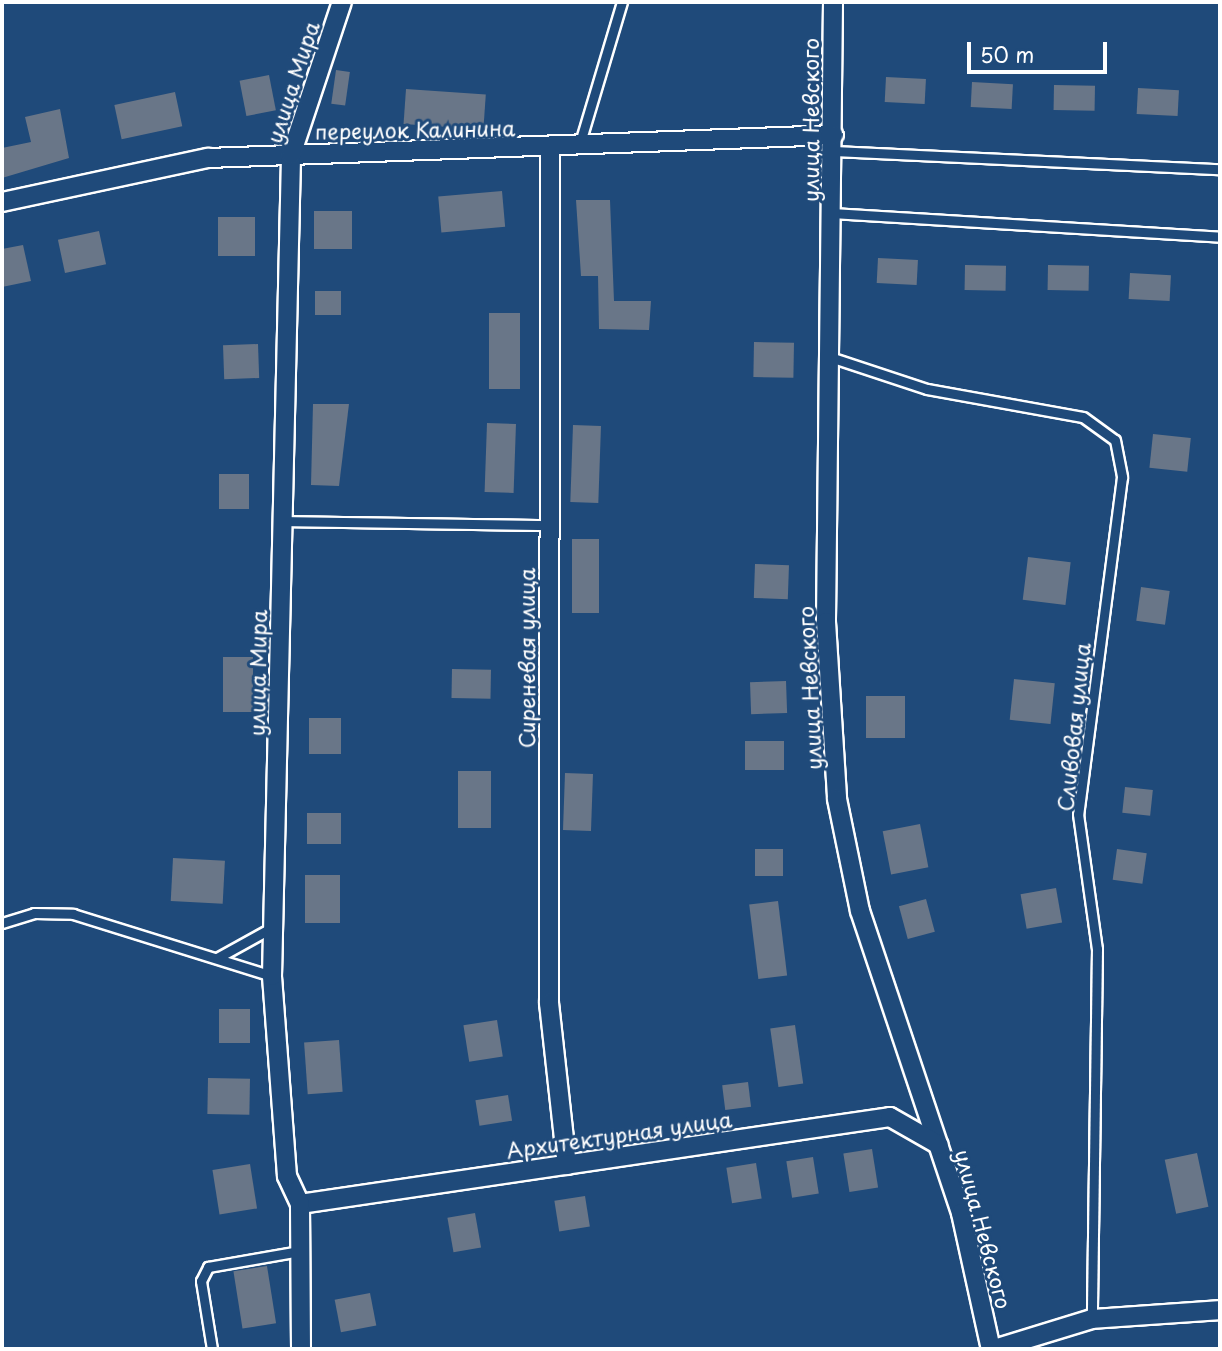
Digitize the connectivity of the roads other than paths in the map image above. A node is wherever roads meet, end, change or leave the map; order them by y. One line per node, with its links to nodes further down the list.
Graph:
1 (342, 2): 7 (street, улица Мира)
2 (622, 2): 5 (lane)
3 (833, 2): 4 (street, улица Невского)
4 (833, 143): 5 (street, переулок Калинина); 8 (lane); 10 (street, улица Невского)
5 (579, 147): 6 (street, переулок Калинина)
6 (550, 150): 7 (street, переулок Калинина); 14 (street, Сиреневая улица)
7 (291, 155): 9 (street, переулок Калинина); 13 (street, улица Мира)
8 (1220, 169)
9 (2, 202)
10 (832, 213): 11 (lane); 12 (street, улица Невского)
11 (1220, 237)
12 (830, 357): 19 (street, улица Невского); 24 (lane, Сливовая улица)
13 (283, 521): 14 (lane); 16 (street, улица Мира)
14 (549, 525): 20 (street, Сиреневая улица)
15 (2, 923): 17 (lane)
16 (273, 927): 17 (lane); 18 (street, улица Мира)
17 (216, 958): 18 (lane)
18 (272, 976): 21 (street, улица Мира)
19 (939, 1145): 20 (street, Архитектурная улица); 27 (street, улица Невского)
20 (567, 1165): 21 (street, Архитектурная улица)
21 (300, 1205): 22 (street, улица Мира)
22 (300, 1251): 25 (lane); 26 (street, улица Мира)
23 (1220, 1310): 24 (street)
24 (1092, 1319): 27 (street)
25 (212, 1349)
26 (301, 1349)
27 (992, 1349)

